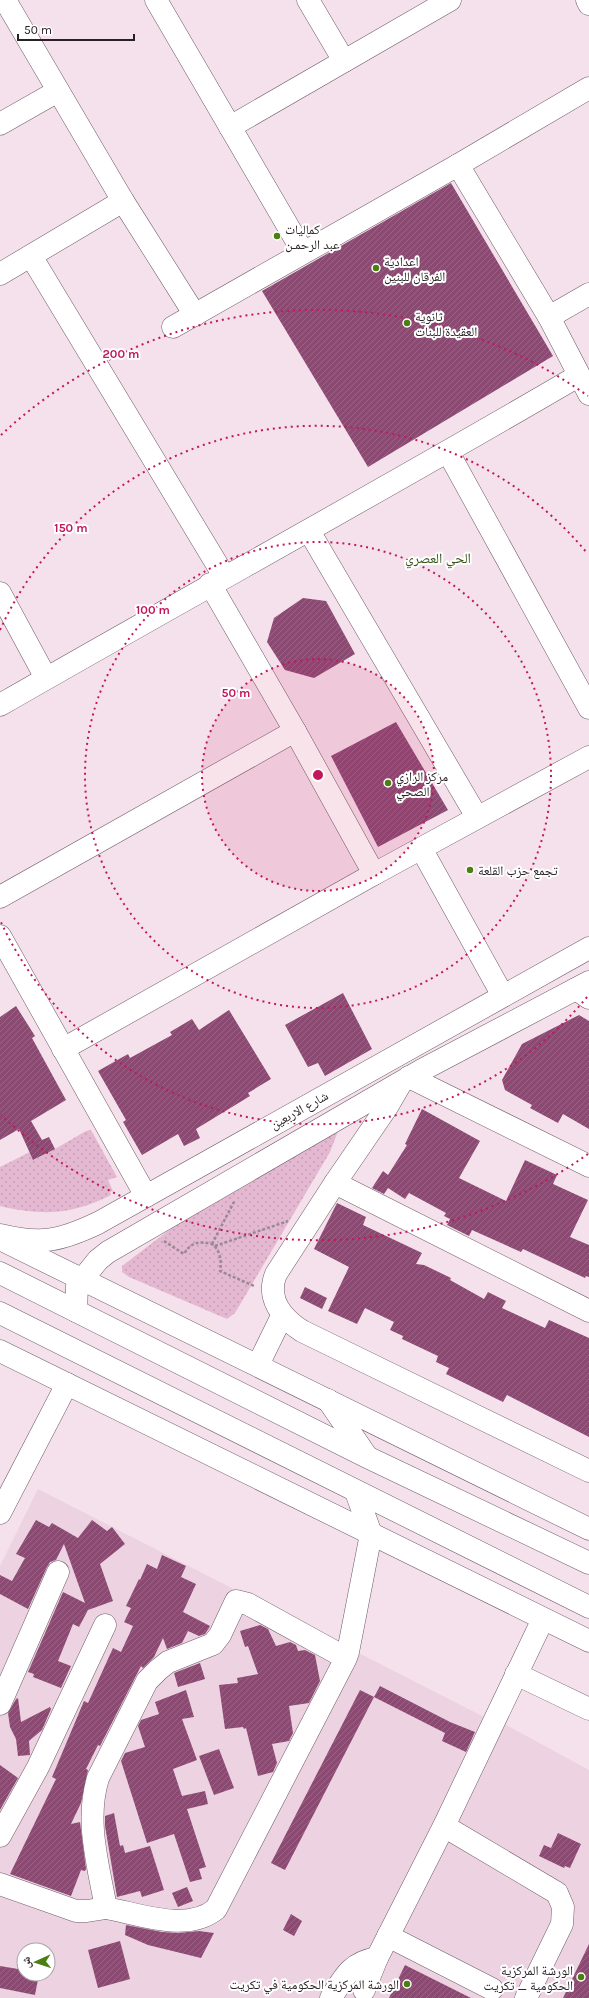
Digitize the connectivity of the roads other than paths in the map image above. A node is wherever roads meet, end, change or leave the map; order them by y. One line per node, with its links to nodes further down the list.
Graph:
1 (5, 0): 9 (street)
2 (156, 0): 11 (street)
3 (308, 0): 7 (street)
4 (450, 0): 7 (street)
5 (587, 0): 6 (street)
6 (589, 4)
7 (344, 61): 11 (street)
8 (589, 88): 12 (street)
9 (58, 91): 10 (street); 13 (street)
10 (0, 124)
11 (230, 127): 14 (street)
12 (458, 165): 14 (street); 19 (street)
13 (123, 201): 15 (street); 18 (street)
14 (303, 252): 18 (street)
15 (31, 256): 16 (street); 25 (street)
16 (0, 274)
17 (589, 294): 19 (street)
18 (195, 315): 20 (street)
19 (549, 317): 21 (street)
20 (173, 327)
21 (578, 376): 22 (street); 23 (street)
22 (589, 394)
23 (448, 452): 24 (street); 29 (street)
24 (309, 530): 25 (street); 32 (street)
25 (217, 580): 27 (street); 30 (street)
26 (0, 594): 27 (street)
27 (46, 678): 28 (street)
28 (0, 704)
29 (589, 708)
30 (295, 732): 34 (street); 35 (street)
31 (589, 757): 32 (street)
32 (478, 817): 33 (street)
33 (422, 850): 34 (street); 39 (street)
34 (374, 874): 41 (street)
35 (0, 897)
36 (0, 936): 41 (street)
37 (589, 948): 39 (street, شارع الاربعين)
38 (585, 990): 42 (street, شارع الاربعين)
39 (503, 996): 40 (street, شارع الاربعين)
40 (411, 1047): 42 (street); 45 (street, شارع الاربعين)
41 (64, 1049): 45 (street)
42 (411, 1077): 43 (street); 44 (street); 49 (street, شارع الاربعين)
43 (589, 1166)
44 (335, 1183): 51 (street); 53 (street)
45 (146, 1196): 46 (street, شارع الاربعين)
46 (0, 1235)
47 (0, 1238): 49 (street)
48 (0, 1273): 50 (street)
49 (82, 1278): 50 (street, شارع الاربعين); 55 (street)
50 (76, 1311): 58 (street)
51 (589, 1311)
52 (0, 1313): 60 (street)
53 (282, 1316): 55 (street); 59 (street)
54 (0, 1351): 56 (street)
55 (258, 1365): 57 (street)
56 (67, 1384): 61 (street); 63 (street)
57 (328, 1400): 58 (street); 62 (street)
58 (367, 1457): 64 (street)
59 (589, 1471)
60 (356, 1492): 63 (street); 66 (street)
61 (0, 1513)
62 (589, 1529)
63 (371, 1534): 67 (street); 70 (street)
64 (589, 1564)
65 (58, 1572): 72 (street)
66 (589, 1607)
67 (543, 1619): 69 (street); 71 (street)
68 (105, 1625): 75 (street)
69 (589, 1640)
70 (346, 1658): 77 (street); 77 (street)
71 (516, 1674): 73 (street); 74 (street)
72 (0, 1704)
73 (589, 1709)
74 (444, 1826): 78 (street); 83 (street)
75 (0, 1836)
76 (0, 1884): 77 (street)
77 (106, 1908)
78 (388, 1936): 79 (street); 80 (street)
79 (377, 1958): 81 (street); 82 (street)
80 (492, 1989)
81 (364, 1990)
82 (331, 1998)
83 (526, 1998)

